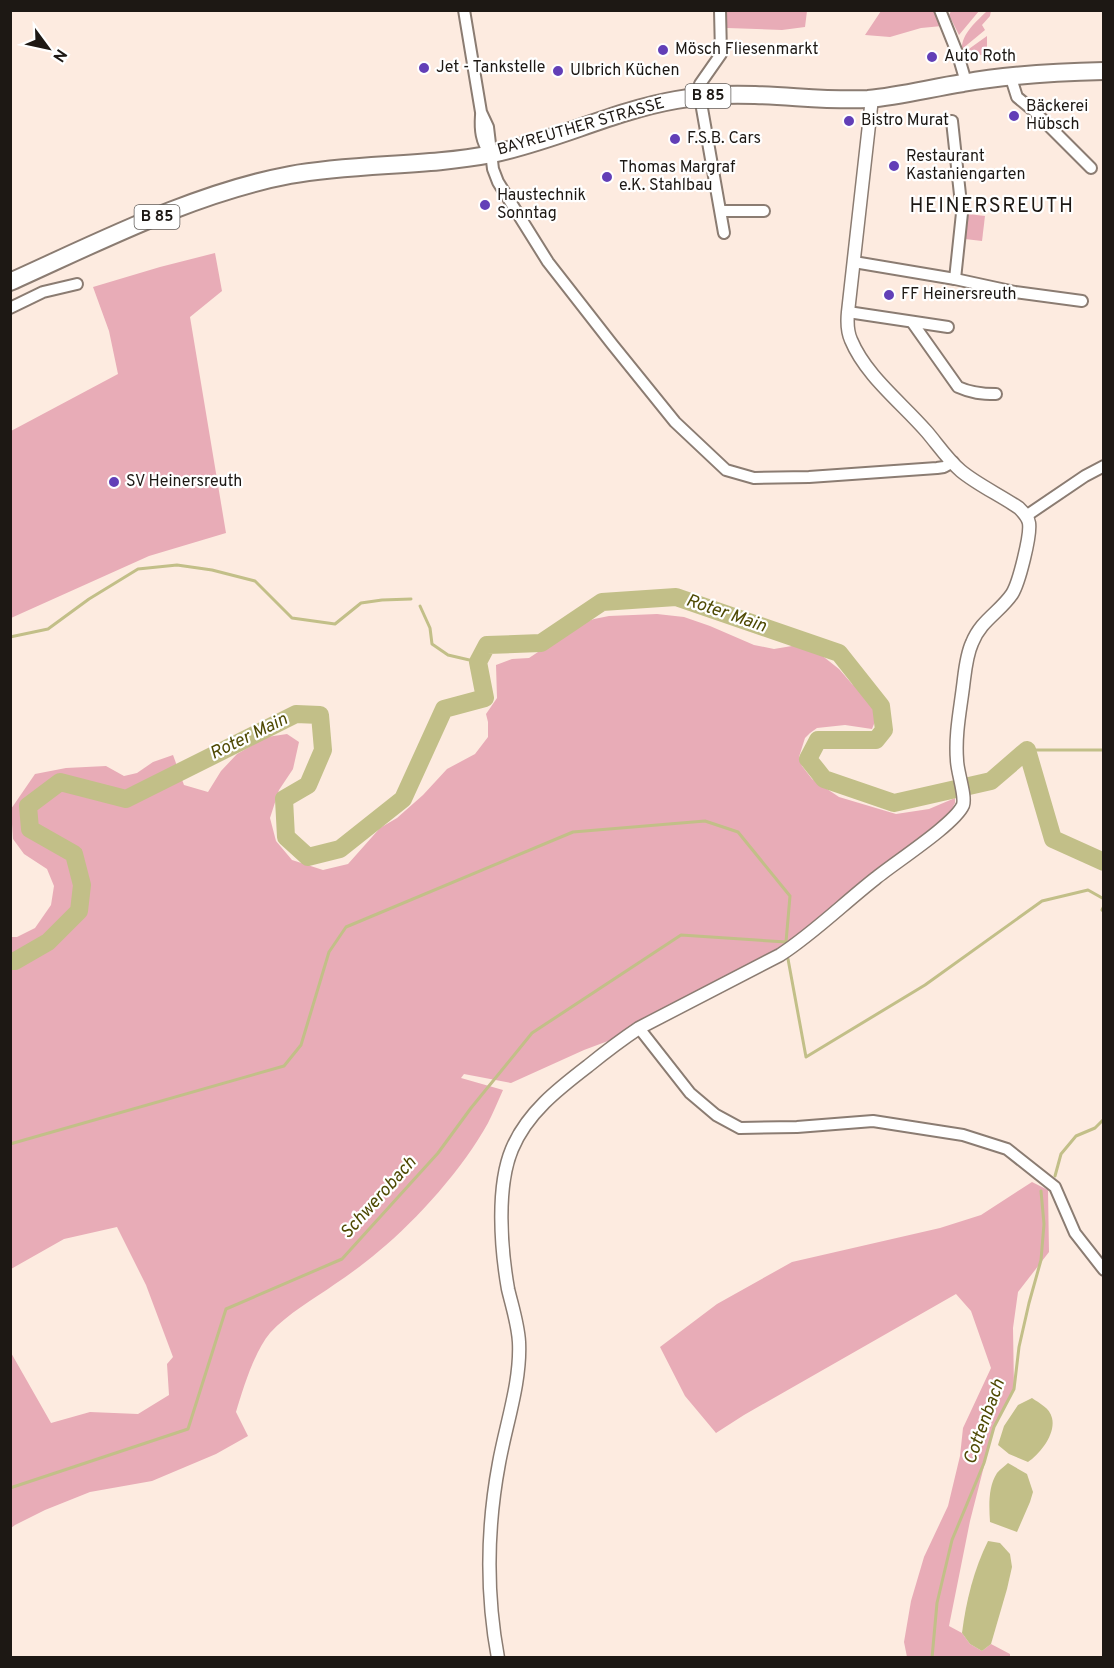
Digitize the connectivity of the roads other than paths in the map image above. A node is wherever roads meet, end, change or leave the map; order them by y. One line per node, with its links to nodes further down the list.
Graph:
1 (464, 10): 10 (street)
2 (720, 10): 7 (street)
3 (940, 10): 6 (street)
4 (1104, 71): 5 (main road, BAYREUTHER STRASSE / B 85)
5 (1011, 78): 6 (main road, BAYREUTHER STRASSE / B 85); 11 (street)
6 (966, 82): 8 (main road, BAYREUTHER STRASSE / B 85)
7 (700, 97): 8 (main road, BAYREUTHER STRASSE / B 85); 10 (main road, BAYREUTHER STRASSE / B 85); 12 (street)
8 (872, 98): 15 (street)
9 (952, 121): 16 (street)
10 (490, 154): 17 (main road, BAYREUTHER STRASSE / B 85); 25 (street)
11 (1091, 168)
12 (721, 211): 13 (street); 14 (street)
13 (764, 211)
14 (724, 234)
15 (854, 262): 16 (street); 21 (street)
16 (955, 279): 19 (street)
17 (10, 282)
18 (76, 284): 20 (street)
19 (1082, 302)
20 (10, 308)
21 (848, 312): 22 (street); 25 (street)
22 (912, 322): 23 (street); 24 (street)
23 (948, 327)
24 (996, 394)
25 (952, 462): 27 (street)
26 (1104, 466): 27 (street)
27 (1026, 516): 28 (street)
28 (639, 1028): 29 (street); 30 (street)
29 (1104, 1270)
30 (498, 1658)

